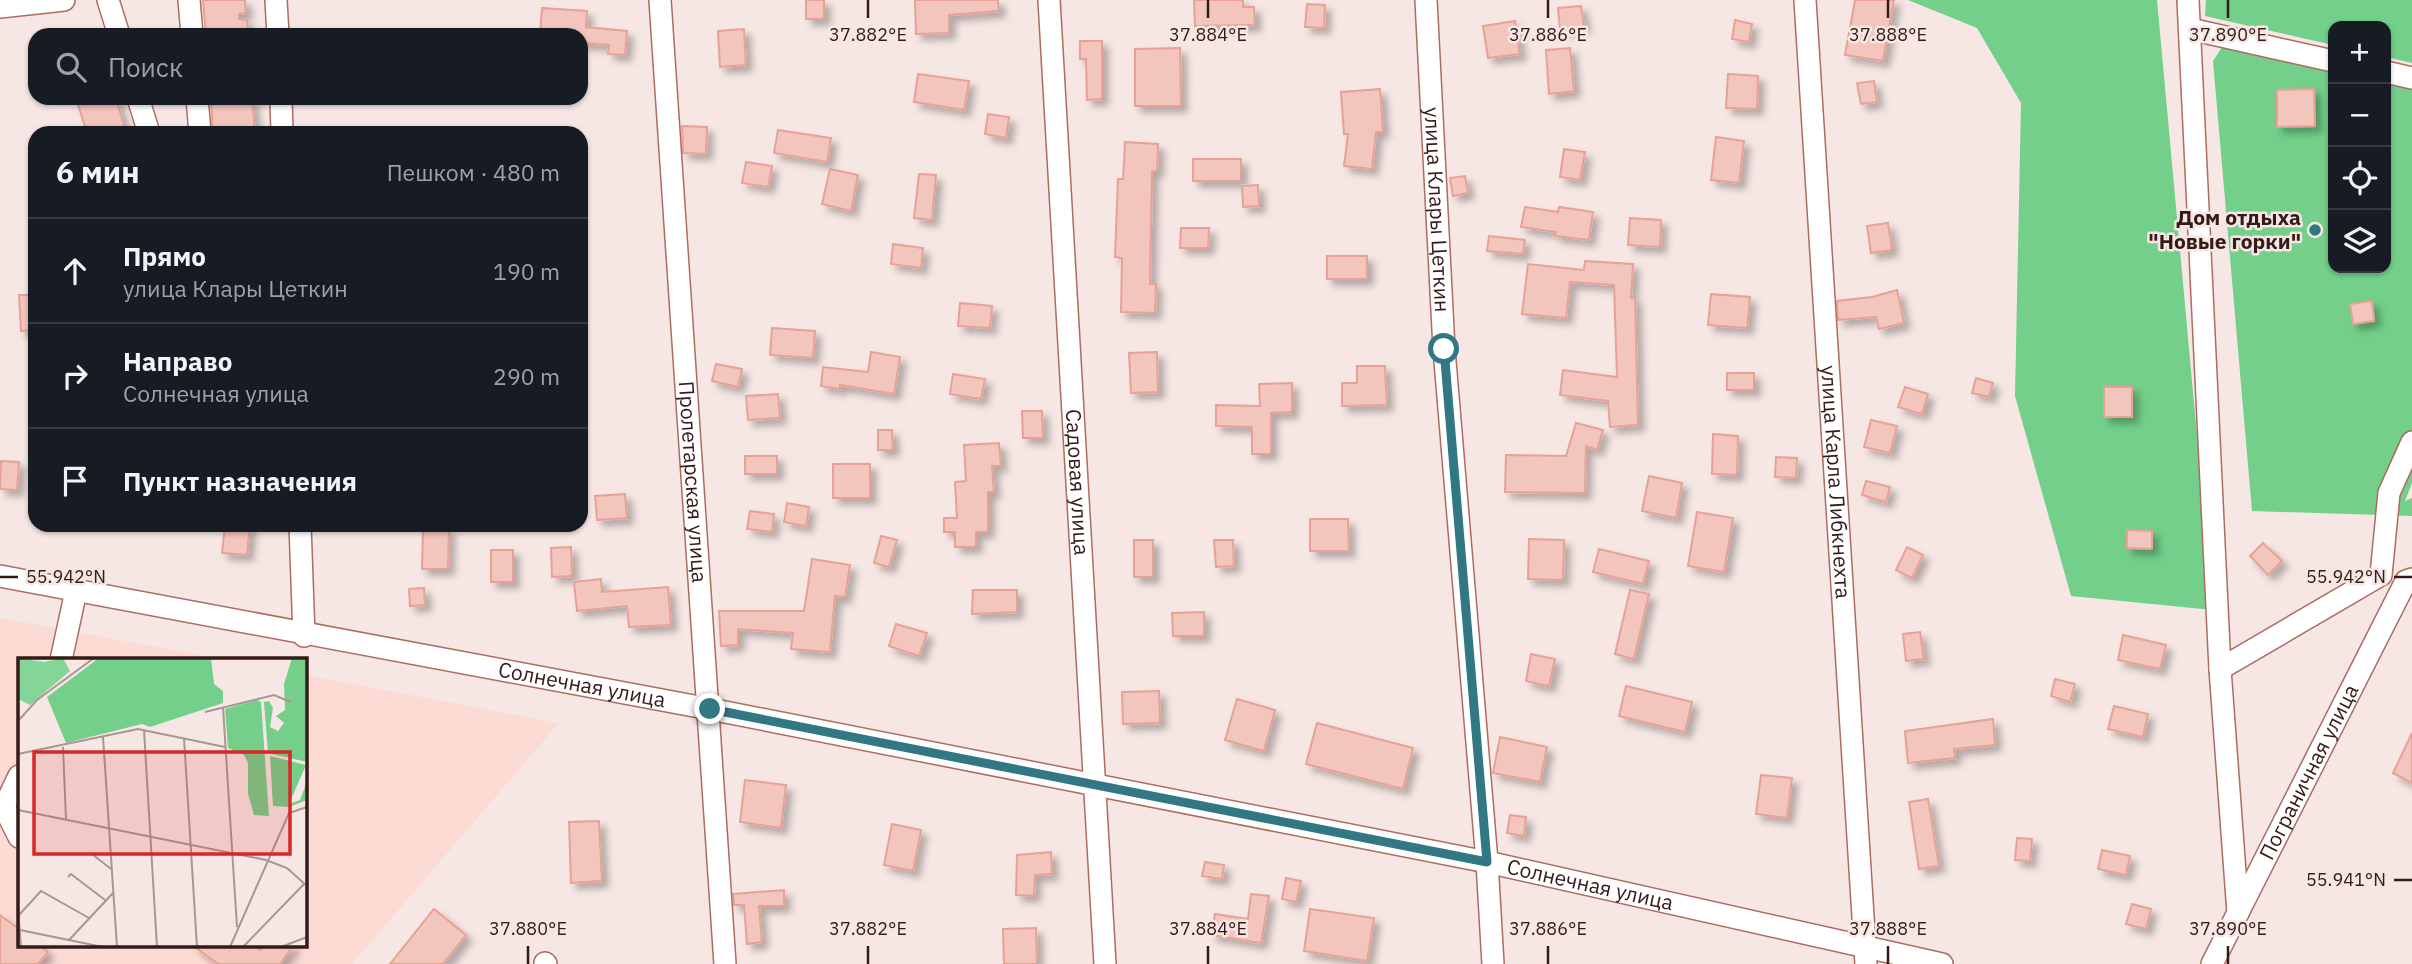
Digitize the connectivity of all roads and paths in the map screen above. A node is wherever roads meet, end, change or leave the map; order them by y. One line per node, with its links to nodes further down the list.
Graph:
1 (64, 0): 10 (street)
2 (108, 0): 11 (street)
3 (190, 0): 12 (street)
4 (276, 0): 13 (street)
5 (660, 0): 32 (street, Пролетарская улица)
6 (1049, 0): 34 (street, Садовая улица)
7 (1426, 0): 37 (street, улица Клары Цеткин)
8 (1805, 0): 39 (street, улица Карла Либкнехта)
9 (2188, 0): 14 (street)
10 (0, 7)
11 (117, 28)
12 (192, 28)
13 (278, 28)
14 (2190, 29): 15 (street); 31 (street)
15 (2328, 60)
16 (2391, 73): 17 (street)
17 (2412, 78)
18 (140, 105): 21 (street)
19 (198, 105): 22 (street)
20 (281, 105): 23 (street)
21 (147, 126)
22 (199, 126)
23 (282, 126)
24 (2412, 442): 31 (street)
25 (300, 532): 29 (street)
26 (0, 576): 28 (street, Солнечная улица)
27 (2409, 580): 38 (street, Пограничная улица)
28 (76, 591): 29 (street, Солнечная улица); 30 (street)
29 (304, 636): 32 (street, Солнечная улица)
30 (61, 658)
31 (2220, 669): 38 (street)
32 (710, 709): 34 (street, Солнечная улица); 40 (street, Пролетарская улица)
33 (18, 778): 35 (street)
34 (1094, 786): 37 (street, Солнечная улица); 41 (street, Садовая улица)
35 (2, 807): 36 (street)
36 (18, 835)
37 (1487, 862): 39 (street, Солнечная улица); 42 (street, улица Клары Цеткин)
38 (2238, 913): 44 (street, Пограничная улица)
39 (1866, 956): 43 (street, Солнечная улица)
40 (725, 964)
41 (1105, 964)
42 (1493, 964)
43 (1941, 964)
44 (2212, 964)

